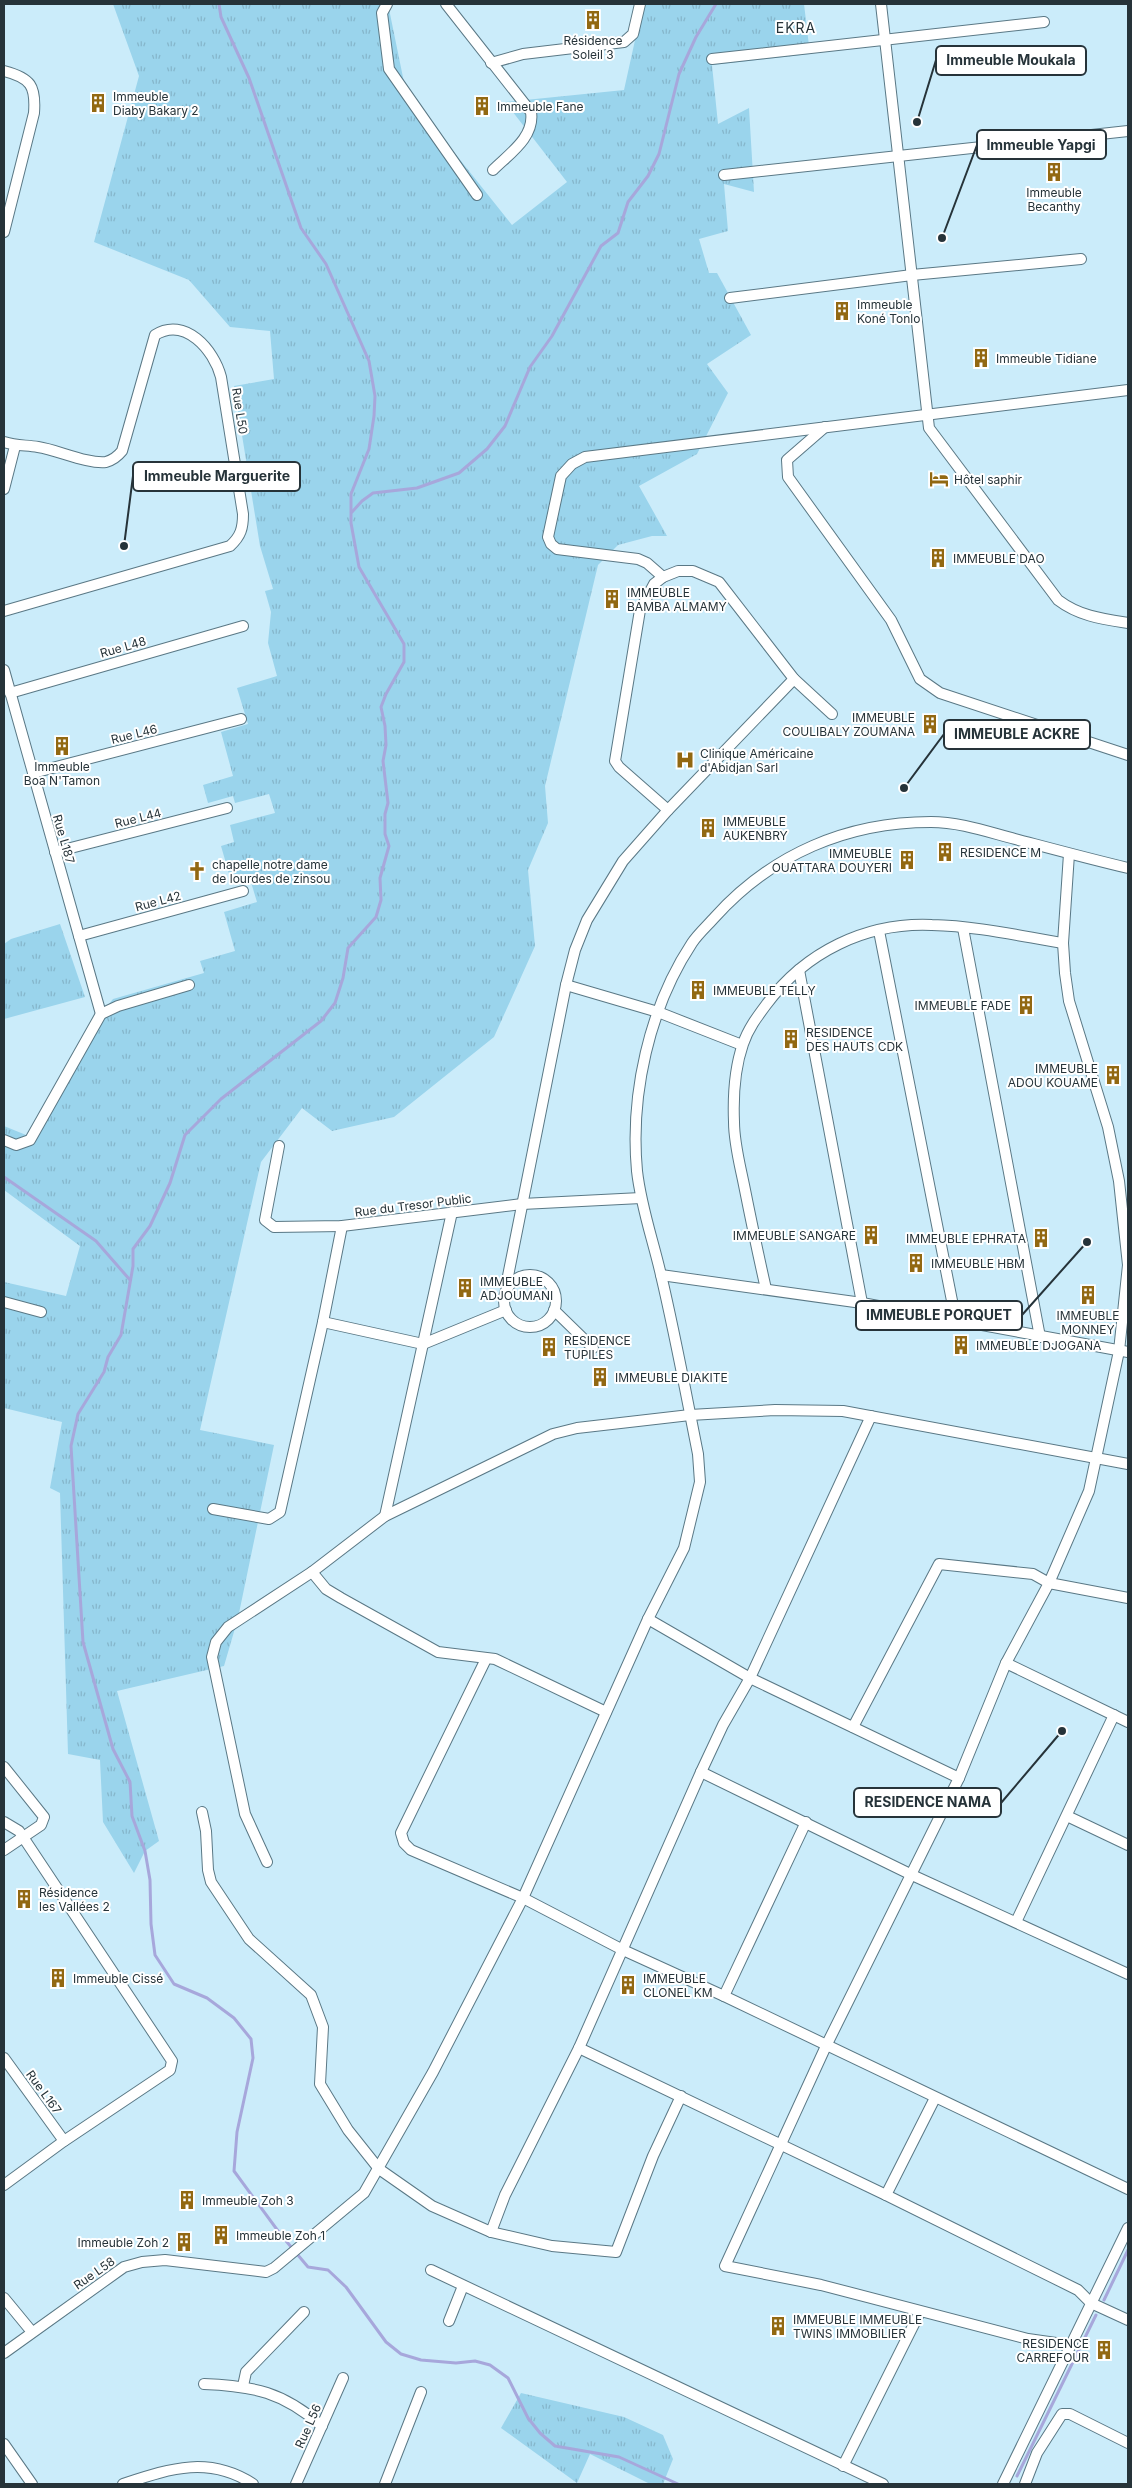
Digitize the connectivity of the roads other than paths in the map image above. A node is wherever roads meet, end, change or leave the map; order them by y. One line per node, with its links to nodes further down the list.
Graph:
1 (387, 4): 14 (street)
2 (446, 4): 8 (street)
3 (640, 4): 8 (street)
4 (881, 4): 6 (street)
5 (1044, 22): 6 (street)
6 (885, 40): 7 (street); 11 (street)
7 (712, 59)
8 (491, 62): 12 (street)
9 (4, 71): 15 (street)
10 (1128, 131): 11 (street)
11 (898, 156): 13 (street); 17 (street)
12 (493, 170)
13 (724, 175)
14 (477, 195)
15 (4, 232)
16 (1081, 259): 17 (street)
17 (912, 275): 18 (street); 20 (street)
18 (730, 298)
19 (1128, 390): 20 (street)
20 (928, 415): 21 (street); 27 (street)
21 (825, 427): 25 (street); 34 (street)
22 (4, 442): 23 (street, Rue L50)
23 (15, 446): 24 (street); 26 (street, Rue L50)
24 (4, 488)
25 (662, 576): 30 (street); 37 (street)
26 (4, 612)
27 (1128, 623)
28 (243, 626): 31 (street, Rue L48)
29 (4, 670): 31 (street, Rue L187)
30 (794, 679): 32 (street); 37 (street)
31 (10, 693): 35 (street, Rue L187)
32 (832, 714)
33 (241, 719): 35 (street, Rue L46)
34 (1128, 755)
35 (33, 772): 38 (street, Rue L187)
36 (227, 808): 38 (street, Rue L44)
37 (668, 810): 47 (street)
38 (55, 852): 44 (street, Rue L187)
39 (1070, 854): 40 (street); 45 (street); 49 (street)
40 (1128, 868)
41 (243, 891): 44 (street, Rue L42)
42 (963, 928): 43 (street); 45 (street); 70 (street)
43 (879, 931): 46 (street); 68 (street)
44 (79, 936): 50 (street, Rue L187)
45 (1063, 943): 54 (street)
46 (799, 970): 51 (street); 64 (street)
47 (566, 984): 49 (street); 56 (street)
48 (189, 985): 50 (street)
49 (658, 1012): 51 (street); 55 (street)
50 (101, 1014): 52 (street)
51 (742, 1045): 62 (street)
52 (4, 1140)
53 (279, 1146): 58 (street, Rue du Tresor Public)
54 (1124, 1180): 59 (street)
55 (641, 1198): 56 (street, Rue du Tresor Public); 60 (street)
56 (522, 1204): 57 (street, Rue du Tresor Public); 61 (street)
57 (452, 1212): 58 (street, Rue du Tresor Public); 71 (street)
58 (342, 1226): 69 (street)
59 (1128, 1265): 73 (street)
60 (661, 1275): 62 (street); 74 (street)
61 (512, 1282): 65 (street); 66 (street)
62 (766, 1289): 64 (street)
63 (4, 1302): 67 (street)
64 (862, 1303): 68 (street)
65 (506, 1310): 66 (street); 71 (street)
66 (554, 1310): 72 (street)
67 (41, 1312)
68 (956, 1321): 70 (street)
69 (323, 1322): 71 (street); 78 (street)
70 (1040, 1337): 73 (street)
71 (423, 1344): 79 (street)
72 (593, 1348)
73 (1124, 1352): 76 (street)
74 (690, 1415): 75 (street); 79 (street); 83 (street)
75 (871, 1416): 76 (street); 86 (street)
76 (1095, 1458): 77 (street); 81 (street)
77 (1128, 1464)
78 (213, 1509)
79 (386, 1516): 80 (street)
80 (312, 1572): 84 (street); 101 (street)
81 (1049, 1583): 82 (street); 85 (street); 90 (street)
82 (1128, 1598)
83 (648, 1618): 86 (street); 87 (street)
84 (486, 1659): 87 (street); 103 (street)
85 (1006, 1664): 88 (street); 93 (street)
86 (750, 1678): 90 (street); 92 (street)
87 (606, 1712): 103 (street)
88 (1114, 1715): 89 (street); 95 (street)
89 (1128, 1722)
90 (853, 1727): 93 (street)
91 (4, 1767): 98 (street)
92 (701, 1772): 97 (street); 105 (street)
93 (959, 1778): 102 (street)
94 (202, 1812): 115 (street)
95 (1067, 1816): 99 (street); 104 (street)
96 (4, 1822): 98 (street)
97 (806, 1822): 102 (street); 107 (street)
98 (21, 1837): 100 (street); 113 (street)
99 (1128, 1845)
100 (4, 1850)
101 (267, 1862)
102 (912, 1875): 104 (street); 108 (street)
103 (522, 1898): 105 (street); 115 (street)
104 (1016, 1922): 106 (street)
105 (623, 1950): 107 (street); 109 (street)
106 (1128, 1974)
107 (724, 1996): 108 (street)
108 (826, 2046): 112 (street); 114 (street)
109 (579, 2048): 111 (street); 120 (street)
110 (4, 2058): 113 (street, Rue L167)
111 (681, 2096): 114 (street); 120 (street)
112 (935, 2098): 117 (street); 118 (street)
113 (64, 2141): 116 (street)
114 (781, 2146): 118 (street); 126 (street)
115 (379, 2169): 120 (street); 129 (street, Rue L58)
116 (4, 2185)
117 (1128, 2189)
118 (886, 2195): 124 (street)
119 (1128, 2228): 124 (street)
120 (491, 2232)
121 (431, 2270): 122 (street)
122 (463, 2286): 128 (street); 139 (street)
123 (4, 2298): 129 (street)
124 (1091, 2303): 127 (street); 130 (street)
125 (304, 2312): 134 (street)
126 (920, 2312): 130 (street); 139 (street)
127 (1128, 2320)
128 (449, 2321)
129 (32, 2332): 131 (street, Rue L58)
130 (1070, 2345): 146 (street)
131 (4, 2352)
132 (343, 2378): 136 (street, Rue L56)
133 (204, 2384): 134 (street)
134 (243, 2386): 136 (street)
135 (421, 2392): 144 (street)
136 (322, 2426): 143 (street, Rue L56)
137 (1128, 2443): 147 (street)
138 (4, 2444): 140 (street)
139 (843, 2466): 145 (street)
140 (32, 2484)
141 (122, 2484): 142 (street)
142 (253, 2484)
143 (296, 2484)
144 (385, 2484)
145 (882, 2484)
146 (1003, 2484)
147 (1025, 2484)

